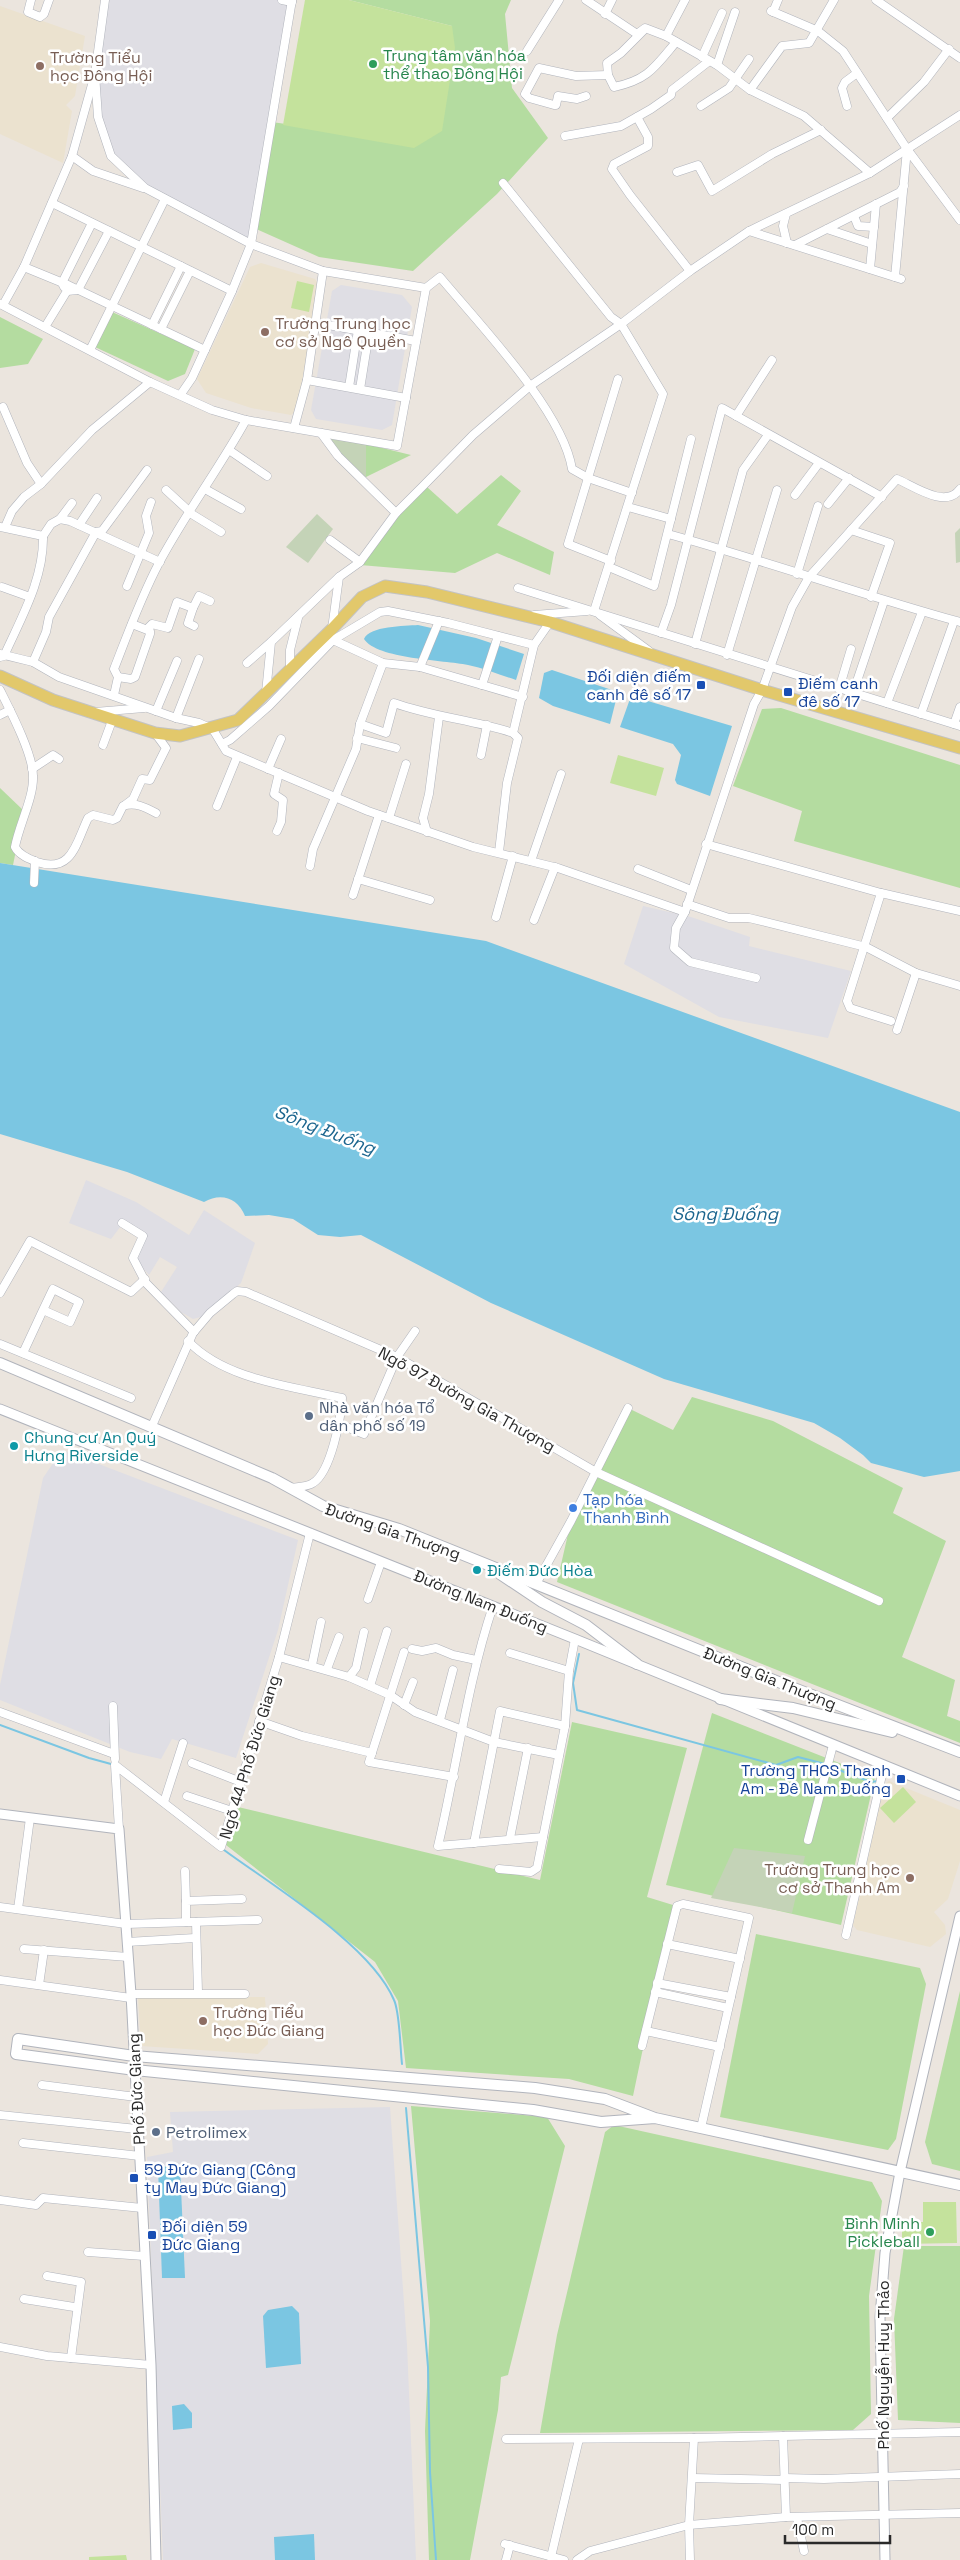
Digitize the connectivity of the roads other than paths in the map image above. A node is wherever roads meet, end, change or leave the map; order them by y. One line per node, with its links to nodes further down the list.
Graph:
1 (31, 0): 2 (street)
2 (49, 0)
3 (105, 0): 27 (street)
4 (282, 0): 12 (street)
5 (559, 0): 21 (street)
6 (586, 0): 15 (street)
7 (612, 0): 15 (street)
8 (685, 0): 18 (street)
9 (778, 0): 17 (street)
10 (834, 0): 17 (street)
11 (876, 0): 20 (street)
12 (292, 1): 60 (street)
13 (735, 12): 25 (street)
14 (722, 13): 23 (street)
15 (605, 14): 16 (street)
16 (645, 28): 18 (street); 28 (street)
17 (818, 30): 26 (street); 30 (street)
18 (666, 36): 19 (street)
19 (676, 42): 23 (street); 28 (street)
20 (949, 49): 22 (street); 36 (street)
21 (527, 51)
22 (960, 58)
23 (705, 59): 25 (street); 35 (street)
24 (748, 59): 29 (street)
25 (717, 65): 29 (street)
26 (857, 73): 33 (street); 36 (street)
27 (94, 74): 40 (street); 45 (street)
28 (608, 75): 31 (street)
29 (736, 79): 30 (street); 32 (street)
30 (750, 90): 37 (street)
31 (586, 96)
32 (701, 106)
33 (847, 106)
34 (960, 115): 39 (street)
35 (638, 117): 38 (street); 69 (street)
36 (887, 118): 39 (street)
37 (821, 130): 41 (street); 42 (street)
38 (565, 136)
39 (907, 149): 42 (street); 44 (street); 51 (street)
40 (72, 156): 45 (street); 47 (street)
41 (677, 172)
42 (870, 173): 49 (street)
43 (502, 183): 78 (street)
44 (904, 186): 48 (street); 66 (street)
45 (145, 188): 46 (street)
46 (165, 200): 60 (street); 63 (street)
47 (52, 203): 52 (street); 65 (street)
48 (876, 204): 50 (street); 54 (street)
49 (786, 214): 57 (street); 59 (street)
50 (854, 216): 53 (street); 55 (street)
51 (960, 220)
52 (92, 223): 56 (street); 70 (street)
53 (858, 226): 54 (street); 58 (street)
54 (874, 227): 61 (street)
55 (828, 229): 58 (street); 62 (street)
56 (109, 231): 63 (street); 72 (street)
57 (749, 231): 59 (street); 69 (street)
58 (852, 237): 61 (street)
59 (787, 243): 62 (street)
60 (251, 244): 68 (street); 74 (street)
61 (872, 244): 66 (street)
62 (796, 245): 66 (street)
63 (141, 247): 64 (street); 76 (street)
64 (181, 266): 67 (street); 79 (street)
65 (24, 268): 70 (street); 75 (street)
66 (870, 269)
67 (190, 271): 74 (street); 81 (street)
68 (323, 271): 71 (street); 77 (street)
69 (690, 271): 78 (street)
70 (62, 283): 72 (street); 73 (street)
71 (426, 288): 84 (street); 91 (street)
72 (78, 290): 73 (street); 76 (street)
73 (67, 291): 80 (street)
74 (232, 291): 86 (street)
75 (2, 305): 80 (street)
76 (110, 307): 79 (street); 85 (street)
77 (317, 323): 82 (street); 89 (street)
78 (621, 324): 91 (street); 114 (street)
79 (152, 325): 81 (street)
80 (45, 327): 85 (street)
81 (161, 329): 86 (street)
82 (358, 330): 83 (street); 92 (street)
83 (369, 332): 84 (street); 93 (street)
84 (416, 341): 95 (street)
85 (90, 350): 90 (street)
86 (205, 350): 94 (street)
87 (772, 360): 97 (street)
88 (618, 379): 107 (street)
89 (307, 380): 92 (street); 99 (street)
90 (150, 382): 94 (street); 109 (street)
91 (530, 386): 107 (street); 125 (street)
92 (350, 387): 93 (street)
93 (360, 389): 95 (street)
94 (180, 394): 98 (street)
95 (406, 398): 100 (street)
96 (3, 406): 109 (street)
97 (736, 416): 101 (street); 136 (street)
98 (246, 420): 99 (street); 103 (street)
99 (294, 428): 100 (street)
100 (321, 433): 125 (street)
101 (768, 435): 104 (street); 137 (street)
102 (691, 439): 127 (street)
103 (229, 450): 106 (street); 110 (street)
104 (819, 463): 108 (street); 115 (street)
105 (147, 470): 131 (street)
106 (267, 476)
107 (588, 478): 114 (street); 142 (street)
108 (849, 478): 116 (street); 120 (street)
109 (41, 484): 129 (street)
110 (204, 489): 123 (street); 124 (street)
111 (960, 489): 116 (street)
112 (166, 490): 124 (street)
113 (777, 490): 139 (street)
114 (632, 492): 122 (street)
115 (795, 495)
116 (882, 497): 130 (street)
117 (97, 498): 128 (street)
118 (151, 502): 138 (street)
119 (72, 503): 126 (street)
120 (828, 504)
121 (818, 506): 143 (street)
122 (628, 507): 127 (street); 142 (street)
123 (241, 509)
124 (190, 512): 132 (street); 140 (street)
125 (396, 513): 141 (street)
126 (60, 519): 128 (street); 134 (street)
127 (671, 520): 133 (street)
128 (80, 525): 131 (street)
129 (2, 527): 134 (street)
130 (851, 530): 144 (street); 149 (street)
131 (96, 532): 138 (street); 176 (street)
132 (222, 532)
133 (668, 534): 136 (street); 142 (street)
134 (43, 536): 150 (street)
135 (330, 540): 141 (street)
136 (688, 540): 137 (street); 164 (street)
137 (722, 549): 139 (street); 168 (street)
138 (140, 554): 140 (street); 146 (street)
139 (756, 560): 143 (street); 171 (street)
140 (160, 562): 161 (street)
141 (360, 562): 145 (street)
142 (610, 564): 154 (street)
143 (797, 574): 144 (street)
144 (809, 576): 149 (street); 180 (street)
145 (339, 577): 157 (street); 165 (street)
146 (127, 586)
147 (2, 587): 150 (street)
148 (518, 588): 154 (street)
149 (871, 596): 152 (street)
150 (30, 597): 172 (street)
151 (210, 601): 153 (street)
152 (884, 601): 155 (street); 189 (street)
153 (193, 608): 162 (street); 163 (street)
154 (594, 611): 156 (street); 164 (street); 173 (street)
155 (922, 612): 159 (street); 192 (street)
156 (522, 616): 160 (main road); 165 (main road)
157 (298, 618): 167 (street); 181 (street)
158 (439, 621): 165 (street); 166 (street); 179 (street)
159 (957, 621): 198 (street)
160 (550, 622): 169 (street); 173 (main road)
161 (132, 624): 163 (street); 183 (street)
162 (194, 626)
163 (147, 629): 183 (street)
164 (661, 633): 168 (street)
165 (333, 635): 178 (street); 181 (main road); 211 (street)
166 (498, 636): 169 (street); 184 (street)
167 (271, 642): 177 (street); 188 (street)
168 (695, 644): 171 (street)
169 (534, 645): 191 (street)
170 (851, 649): 185 (street)
171 (727, 655): 180 (street)
172 (1, 656): 176 (street)
173 (657, 657): 187 (main road)
174 (199, 659): 202 (street)
175 (177, 661): 196 (street)
176 (33, 662): 190 (street)
177 (247, 663)
178 (383, 663): 179 (street); 203 (street)
179 (420, 667): 184 (street)
180 (771, 668): 185 (street); 187 (street)
181 (290, 670): 188 (main road)
182 (0, 676): 197 (main road)
183 (118, 678): 190 (street)
184 (482, 685): 191 (street)
185 (839, 689): 189 (street)
186 (0, 690): 195 (street)
187 (762, 690): 214 (main road); 231 (street)
188 (266, 693): 206 (main road)
189 (853, 693): 192 (street)
190 (114, 695): 194 (street)
191 (523, 697): 208 (street)
192 (887, 703): 198 (street)
193 (960, 707): 205 (street)
194 (148, 708): 196 (street); 197 (street)
195 (10, 710): 199 (street); 219 (street)
196 (156, 711): 202 (street)
197 (93, 712): 201 (main road)
198 (921, 714): 205 (street)
199 (0, 715)
200 (439, 717): 203 (street); 204 (street); 230 (street)
201 (113, 718): 207 (main road); 212 (street)
202 (176, 718): 206 (street)
203 (360, 724): 209 (street)
204 (487, 725): 208 (street); 215 (street)
205 (957, 725)
206 (211, 728): 207 (main road); 211 (street)
207 (155, 733): 224 (street)
208 (513, 733): 232 (street)
209 (357, 738): 213 (street); 223 (street)
210 (281, 740): 220 (street)
211 (222, 744): 216 (street)
212 (103, 745)
213 (396, 748)
214 (960, 748)
215 (481, 755)
216 (237, 757): 220 (street); 225 (street)
217 (59, 759): 219 (street)
218 (406, 764): 228 (street)
219 (32, 769): 234 (street)
220 (268, 769): 221 (street)
221 (279, 773): 223 (street); 229 (street)
222 (560, 774): 235 (street)
223 (334, 796): 227 (street); 236 (street)
224 (125, 806): 226 (street); 234 (street)
225 (217, 806)
226 (156, 813)
227 (379, 815): 228 (street); 239 (street)
228 (389, 818): 230 (street)
229 (277, 831)
230 (427, 832): 232 (street)
231 (706, 844): 241 (street); 242 (street)
232 (499, 852): 233 (street)
233 (512, 856): 235 (street); 247 (street)
234 (35, 861): 240 (street)
235 (532, 861): 237 (street)
236 (310, 866)
237 (555, 867): 245 (street); 248 (street)
238 (638, 869): 241 (street)
239 (358, 879): 243 (street); 244 (street)
240 (34, 883)
241 (691, 890): 245 (street)
242 (881, 893): 246 (street); 249 (street)
243 (353, 895)
244 (430, 900)
245 (686, 908): 249 (street); 251 (street)
246 (960, 911)
247 (496, 917)
248 (534, 920)
249 (866, 947): 250 (street); 253 (street)
250 (916, 973): 252 (street); 254 (street)
251 (756, 978)
252 (960, 986)
253 (891, 1021)
254 (897, 1030)
255 (122, 1223): 256 (street)
256 (145, 1279): 257 (street); 260 (street)
257 (0, 1293)
258 (43, 1310): 258 (street); 263 (street)
259 (415, 1330): 264 (street)
260 (194, 1332): 261 (street, Ngõ 97 Đường Gia Thượng); 264 (street, Ngõ 97 Đường Gia Thượng)
261 (188, 1341): 269 (street); 270 (street, Ngõ 97 Đường Gia Thượng)
262 (0, 1344): 263 (street)
263 (23, 1353): 266 (street)
264 (397, 1357): 269 (street); 271 (street, Ngõ 97 Đường Gia Thượng)
265 (0, 1363): 270 (main road, Đường Gia Thượng)
266 (131, 1398)
267 (628, 1408): 271 (street)
268 (0, 1409): 273 (street, Đường Nam Đuống)
269 (339, 1424): 272 (street)
270 (152, 1426): 272 (main road, Đường Gia Thượng)
271 (596, 1472): 276 (street); 278 (street, Ngõ 97 Đường Gia Thượng)
272 (290, 1488): 275 (main road, Đường Gia Thượng)
273 (310, 1533): 274 (street, Đường Nam Đuống); 286 (street, Ngõ 44 Phố Đức Giang)
274 (381, 1562): 277 (street); 279 (street, Đường Nam Đuống)
275 (482, 1562): 276 (main road, Đường Gia Thượng); 288 (main road)
276 (536, 1584): 308 (main road, Đường Gia Thượng)
277 (368, 1599)
278 (879, 1601)
279 (493, 1606): 284 (street, Đường Nam Đuống); 287 (street)
280 (321, 1622): 289 (street)
281 (387, 1630): 295 (street)
282 (364, 1632): 293 (street)
283 (338, 1637): 290 (street)
284 (575, 1639): 288 (street, Đường Nam Đuống); 292 (street)
285 (510, 1653): 292 (street)
286 (279, 1656): 289 (street); 302 (street, Ngõ 44 Phố Đức Giang)
287 (476, 1660): 296 (street); 304 (street)
288 (637, 1664): 297 (street, Đường Nam Đuống)
289 (312, 1665): 290 (street)
290 (327, 1669): 293 (street)
291 (453, 1670): 301 (street)
292 (568, 1671): 303 (street)
293 (349, 1678): 295 (street)
294 (413, 1682): 298 (street)
295 (370, 1686): 296 (street)
296 (390, 1695): 298 (street); 310 (street)
297 (720, 1698): 307 (street, Đường Nam Đuống); 308 (main road)
298 (404, 1705): 301 (street)
299 (113, 1706): 312 (street)
300 (0, 1712): 312 (street)
301 (440, 1720): 304 (street)
302 (259, 1721): 310 (street); 318 (street, Ngõ 44 Phố Đức Giang)
303 (565, 1726): 305 (street); 313 (street)
304 (462, 1728): 305 (street); 317 (street)
305 (494, 1742): 309 (street); 329 (street)
306 (183, 1743): 321 (street)
307 (833, 1744): 316 (street, Đường Nam Đuống); 328 (street)
308 (942, 1745): 311 (main road, Đường Gia Thượng)
309 (528, 1748): 313 (street); 327 (street)
310 (372, 1752): 317 (street)
311 (960, 1752)
312 (114, 1754): 315 (street)
313 (559, 1755): 326 (street)
314 (192, 1763): 318 (street)
315 (115, 1765): 321 (street, Ngõ 44 Phố Đức Giang); 325 (street)
316 (884, 1766): 320 (street, Đường Nam Đuống); 341 (street)
317 (454, 1777): 329 (street)
318 (241, 1782): 322 (street, Ngõ 44 Phố Đức Giang)
319 (187, 1796): 322 (street)
320 (960, 1796)
321 (164, 1802): 322 (street, Ngõ 44 Phố Đức Giang)
322 (232, 1811)
323 (0, 1814): 324 (street)
324 (30, 1818): 325 (street); 335 (street)
325 (119, 1829): 340 (street, Phố Đức Giang)
326 (543, 1837): 327 (street); 330 (street)
327 (510, 1838): 329 (street)
328 (808, 1840)
329 (474, 1843)
330 (499, 1869)
331 (185, 1871): 333 (street)
332 (242, 1899): 333 (street)
333 (186, 1901): 338 (street)
334 (0, 1907): 335 (street)
335 (18, 1909): 340 (street)
336 (960, 1916): 371 (street, Phố Nguyễn Huy Thảo)
337 (258, 1920): 339 (street)
338 (186, 1922): 339 (street); 340 (street)
339 (196, 1922): 342 (street)
340 (126, 1924): 343 (street, Phố Đức Giang)
341 (846, 1935)
342 (195, 1938): 343 (street); 352 (street)
343 (127, 1942): 347 (street, Phố Đức Giang)
344 (666, 1944): 348 (street); 348 (street); 350 (street)
345 (24, 1949): 346 (street)
346 (44, 1950): 347 (street); 351 (street)
347 (128, 1957): 355 (street, Phố Đức Giang)
348 (740, 1959): 356 (street)
349 (0, 1980): 351 (street)
350 (658, 1983): 353 (street); 356 (street)
351 (39, 1985): 355 (street)
352 (198, 1992): 354 (street); 355 (street)
353 (655, 1992): 357 (street); 358 (street)
354 (245, 1994)
355 (131, 1996): 361 (street, Phố Đức Giang)
356 (731, 1997): 357 (street)
357 (728, 2008): 360 (street)
358 (646, 2031): 359 (street); 360 (street)
359 (642, 2046)
360 (720, 2047): 367 (street)
361 (134, 2056): 362 (street, Phố Đức Giang); 362 (main road); 366 (main road)
362 (135, 2070): 364 (street, Phố Đức Giang); 366 (main road)
363 (42, 2085): 364 (street)
364 (136, 2097): 368 (street, Phố Đức Giang)
365 (0, 2115): 368 (street)
366 (654, 2118): 367 (main road)
367 (701, 2128): 371 (main road)
368 (138, 2129): 370 (street, Phố Đức Giang)
369 (23, 2143): 370 (street)
370 (140, 2156): 374 (street, Phố Đức Giang)
371 (900, 2172): 372 (main road); 384 (street, Phố Nguyễn Huy Thảo)
372 (960, 2185)
373 (0, 2200): 374 (street)
374 (142, 2208): 376 (street, Phố Đức Giang)
375 (88, 2252): 376 (street)
376 (144, 2256): 382 (street, Phố Đức Giang)
377 (47, 2276): 381 (street)
378 (24, 2298): 379 (street)
379 (74, 2307)
380 (0, 2347): 381 (street)
381 (71, 2358): 382 (street)
382 (151, 2365): 401 (street, Phố Đức Giang)
383 (960, 2432): 384 (street)
384 (882, 2434): 385 (street); 390 (street, Phố Nguyễn Huy Thảo)
385 (783, 2436): 387 (street); 392 (street)
386 (579, 2438): 387 (street); 388 (street); 400 (street)
387 (694, 2438): 391 (street)
388 (506, 2439)
389 (960, 2474): 390 (street)
390 (883, 2477): 392 (street); 394 (street, Phố Nguyễn Huy Thảo)
391 (693, 2478): 392 (street); 397 (street)
392 (784, 2479): 395 (street)
393 (960, 2513): 394 (street)
394 (884, 2515): 396 (street); 406 (street, Phố Nguyễn Huy Thảo)
395 (786, 2518): 396 (street); 397 (street)
396 (797, 2518): 398 (street)
397 (689, 2525): 404 (street); 405 (street)
398 (804, 2551)
399 (536, 2556): 400 (street); 402 (street)
400 (551, 2556): 403 (street)
401 (156, 2560)
402 (506, 2560)
403 (564, 2560)
404 (577, 2560)
405 (690, 2560)
406 (885, 2560)

